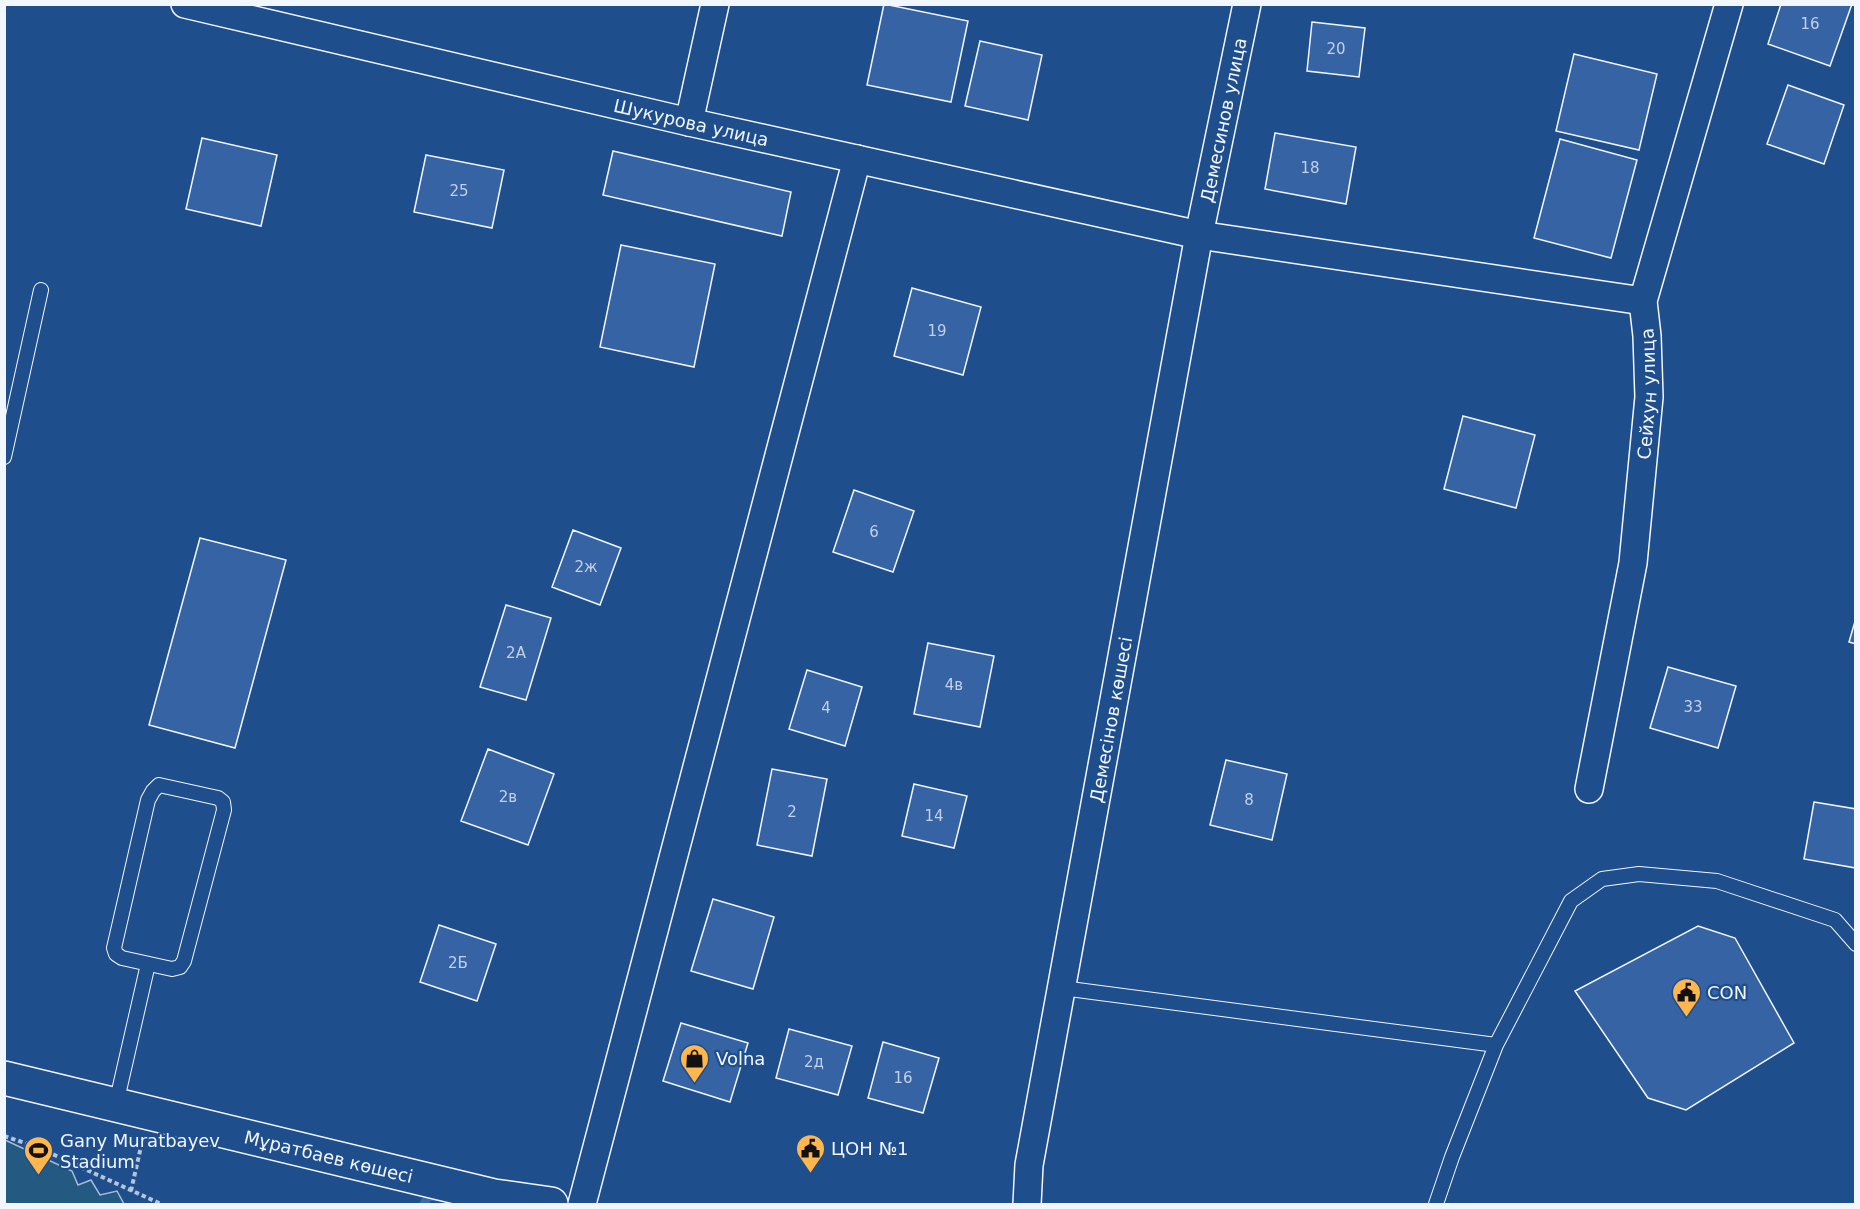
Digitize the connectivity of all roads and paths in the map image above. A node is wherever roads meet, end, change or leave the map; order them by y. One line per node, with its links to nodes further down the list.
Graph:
1 (185, 4): 5 (street, Шукурова улица)
2 (715, 4): 5 (street)
3 (1247, 4): 7 (street, Демесинов улица)
4 (1729, 4): 9 (street, Сейхун улица)
5 (689, 122): 6 (street, Шукурова улица)
6 (857, 159): 7 (street, Шукурова улица); 24 (street)
7 (1199, 235): 9 (street, Шукурова улица); 14 (street, Демесінов көшесі)
8 (41, 290): 10 (lane)
9 (1643, 301): 11 (street, Сейхун улица)
10 (4, 457)
11 (1589, 789)
12 (1856, 944): 15 (lane)
13 (148, 964): 13 (lane); 17 (lane)
14 (1062, 988): 15 (lane); 25 (street, Демесінов көшесі)
15 (1496, 1046): 26 (lane)
16 (4, 1078): 17 (street, Мұратбаев көшесі)
17 (116, 1104): 18 (street, Мұратбаев көшесі)
18 (148, 1112): 20 (path); 21 (street, Мұратбаев көшесі)
19 (4, 1136): 20 (path)
20 (131, 1191): 22 (path)
21 (491, 1200): 23 (street, Мұратбаев көшесі)
22 (161, 1204)
23 (551, 1204)
24 (582, 1204)
25 (1027, 1204)
26 (1436, 1204)

